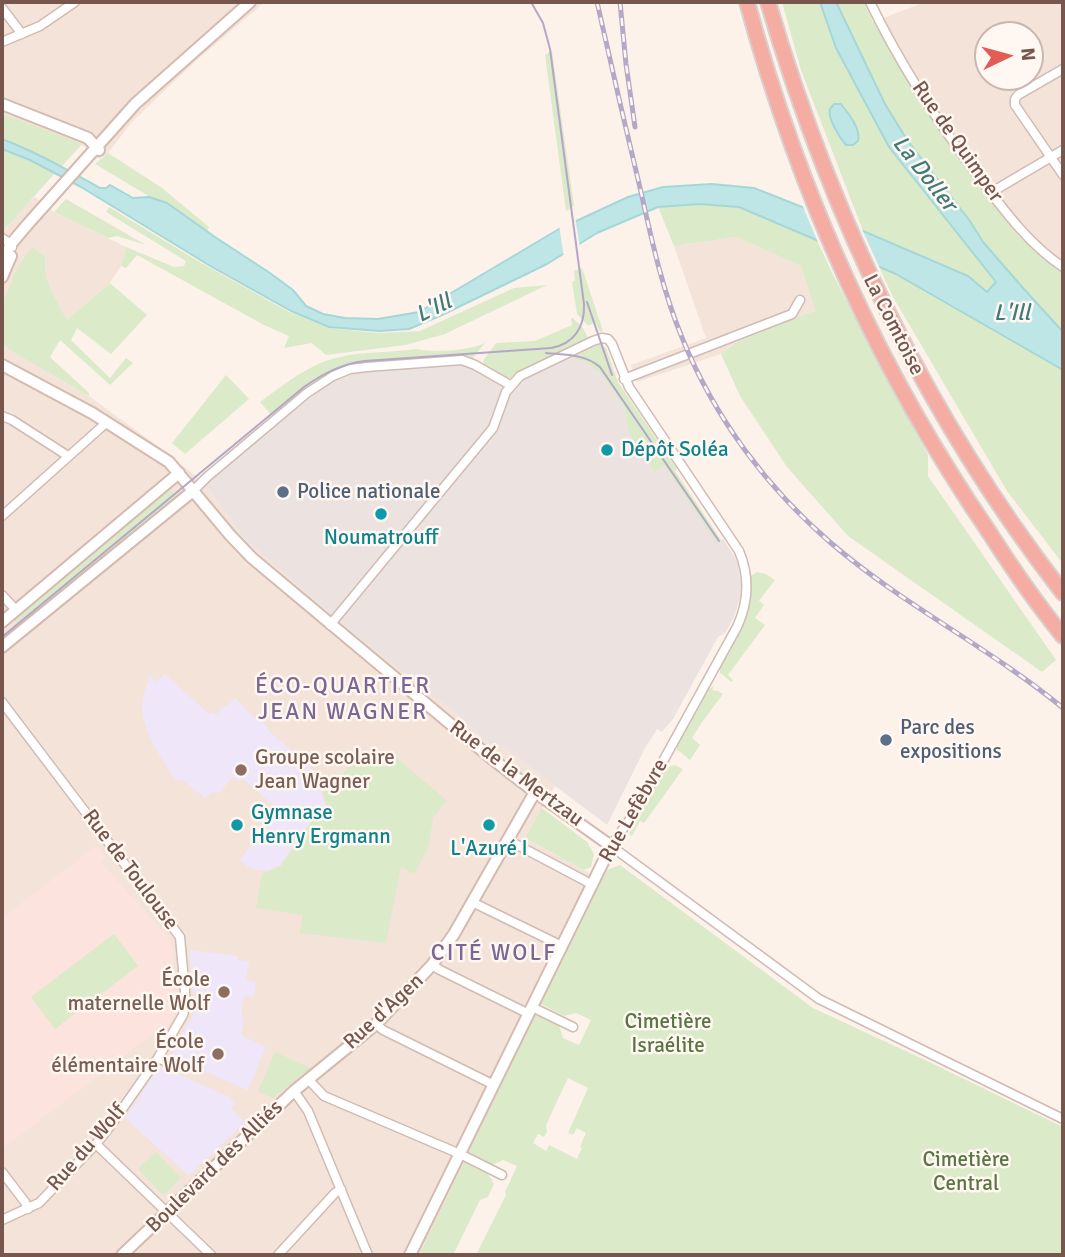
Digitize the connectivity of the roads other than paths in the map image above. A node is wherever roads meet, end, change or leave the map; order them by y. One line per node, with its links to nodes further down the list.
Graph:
1 (75, 2): 7 (street)
2 (250, 2): 12 (main road)
3 (747, 2): 36 (highway, La Comtoise)
4 (768, 2): 31 (highway, La Comtoise)
5 (870, 2): 15 (street, Rue de Quimper)
6 (2, 8): 7 (street)
7 (22, 34): 8 (street)
8 (2, 42)
9 (1063, 69): 13 (street)
10 (2, 104): 12 (main road)
11 (1063, 150): 13 (street)
12 (95, 151): 16 (main road); 16 (main road)
13 (1051, 158): 14 (street); 15 (street)
14 (1063, 175)
15 (990, 192): 19 (street, Rue de Quimper)
16 (46, 206): 17 (main road)
17 (9, 245): 18 (main road); 20 (main road)
18 (2, 262)
19 (1063, 267)
20 (2, 277)
21 (800, 300): 23 (street)
22 (5, 368): 26 (main road, Rue de la Mertzau)
23 (624, 379): 24 (street, Rue Lefèbvre); 41 (street, Rue Lefèbvre)
24 (510, 385): 29 (street); 35 (street)
25 (2, 416): 27 (street)
26 (106, 423): 27 (street); 28 (main road, Rue de la Mertzau)
27 (68, 456): 30 (street)
28 (179, 473): 29 (main road, Rue de la Mertzau); 33 (main road)
29 (193, 491): 35 (main road, Rue de la Mertzau); 37 (main road)
30 (2, 516)
31 (1063, 593)
32 (2, 595): 33 (street)
33 (16, 610): 34 (main road)
34 (2, 622)
35 (330, 625): 39 (main road, Rue de la Mertzau)
36 (1063, 636)
37 (2, 647)
38 (2, 702): 49 (street, Rue de Toulouse)
39 (535, 792): 40 (main road, Rue d'Agen); 41 (main road, Rue de la Mertzau)
40 (508, 840): 42 (street); 43 (main road, Rue d'Agen)
41 (611, 846): 42 (main road, Rue Lefèbvre); 54 (street, Rue de la Mertzau)
42 (593, 885): 44 (main road, Rue Lefèbvre)
43 (472, 902): 44 (street); 45 (main road, Rue d'Agen)
44 (562, 946): 46 (main road, Rue Lefèbvre)
45 (432, 965): 46 (street); 47 (main road, Rue d'Agen)
46 (531, 1010): 48 (street); 52 (main road, Rue Lefèbvre)
47 (376, 1024): 51 (main road, Rue d'Agen); 52 (street)
48 (573, 1027)
49 (158, 1058): 50 (street); 55 (street, Rue du Wolf)
50 (173, 1065)
51 (308, 1079): 53 (main road, Boulevard des Alliés); 56 (street)
52 (494, 1085): 56 (main road, Rue Lefèbvre)
53 (294, 1091): 59 (street); 61 (main road, Boulevard des Alliés)
54 (1063, 1119)
55 (96, 1144): 60 (street, Rue du Wolf); 61 (street)
56 (460, 1154): 58 (street); 67 (main road, Rue Lefèbvre)
57 (2, 1172): 60 (street)
58 (502, 1175)
59 (341, 1189): 65 (street); 66 (street)
60 (28, 1209): 62 (street, Rue du Wolf)
61 (167, 1213): 63 (main road, Boulevard des Alliés); 64 (street)
62 (2, 1220)
63 (122, 1255)
64 (211, 1255)
65 (278, 1255)
66 (368, 1255)
67 (410, 1255)

